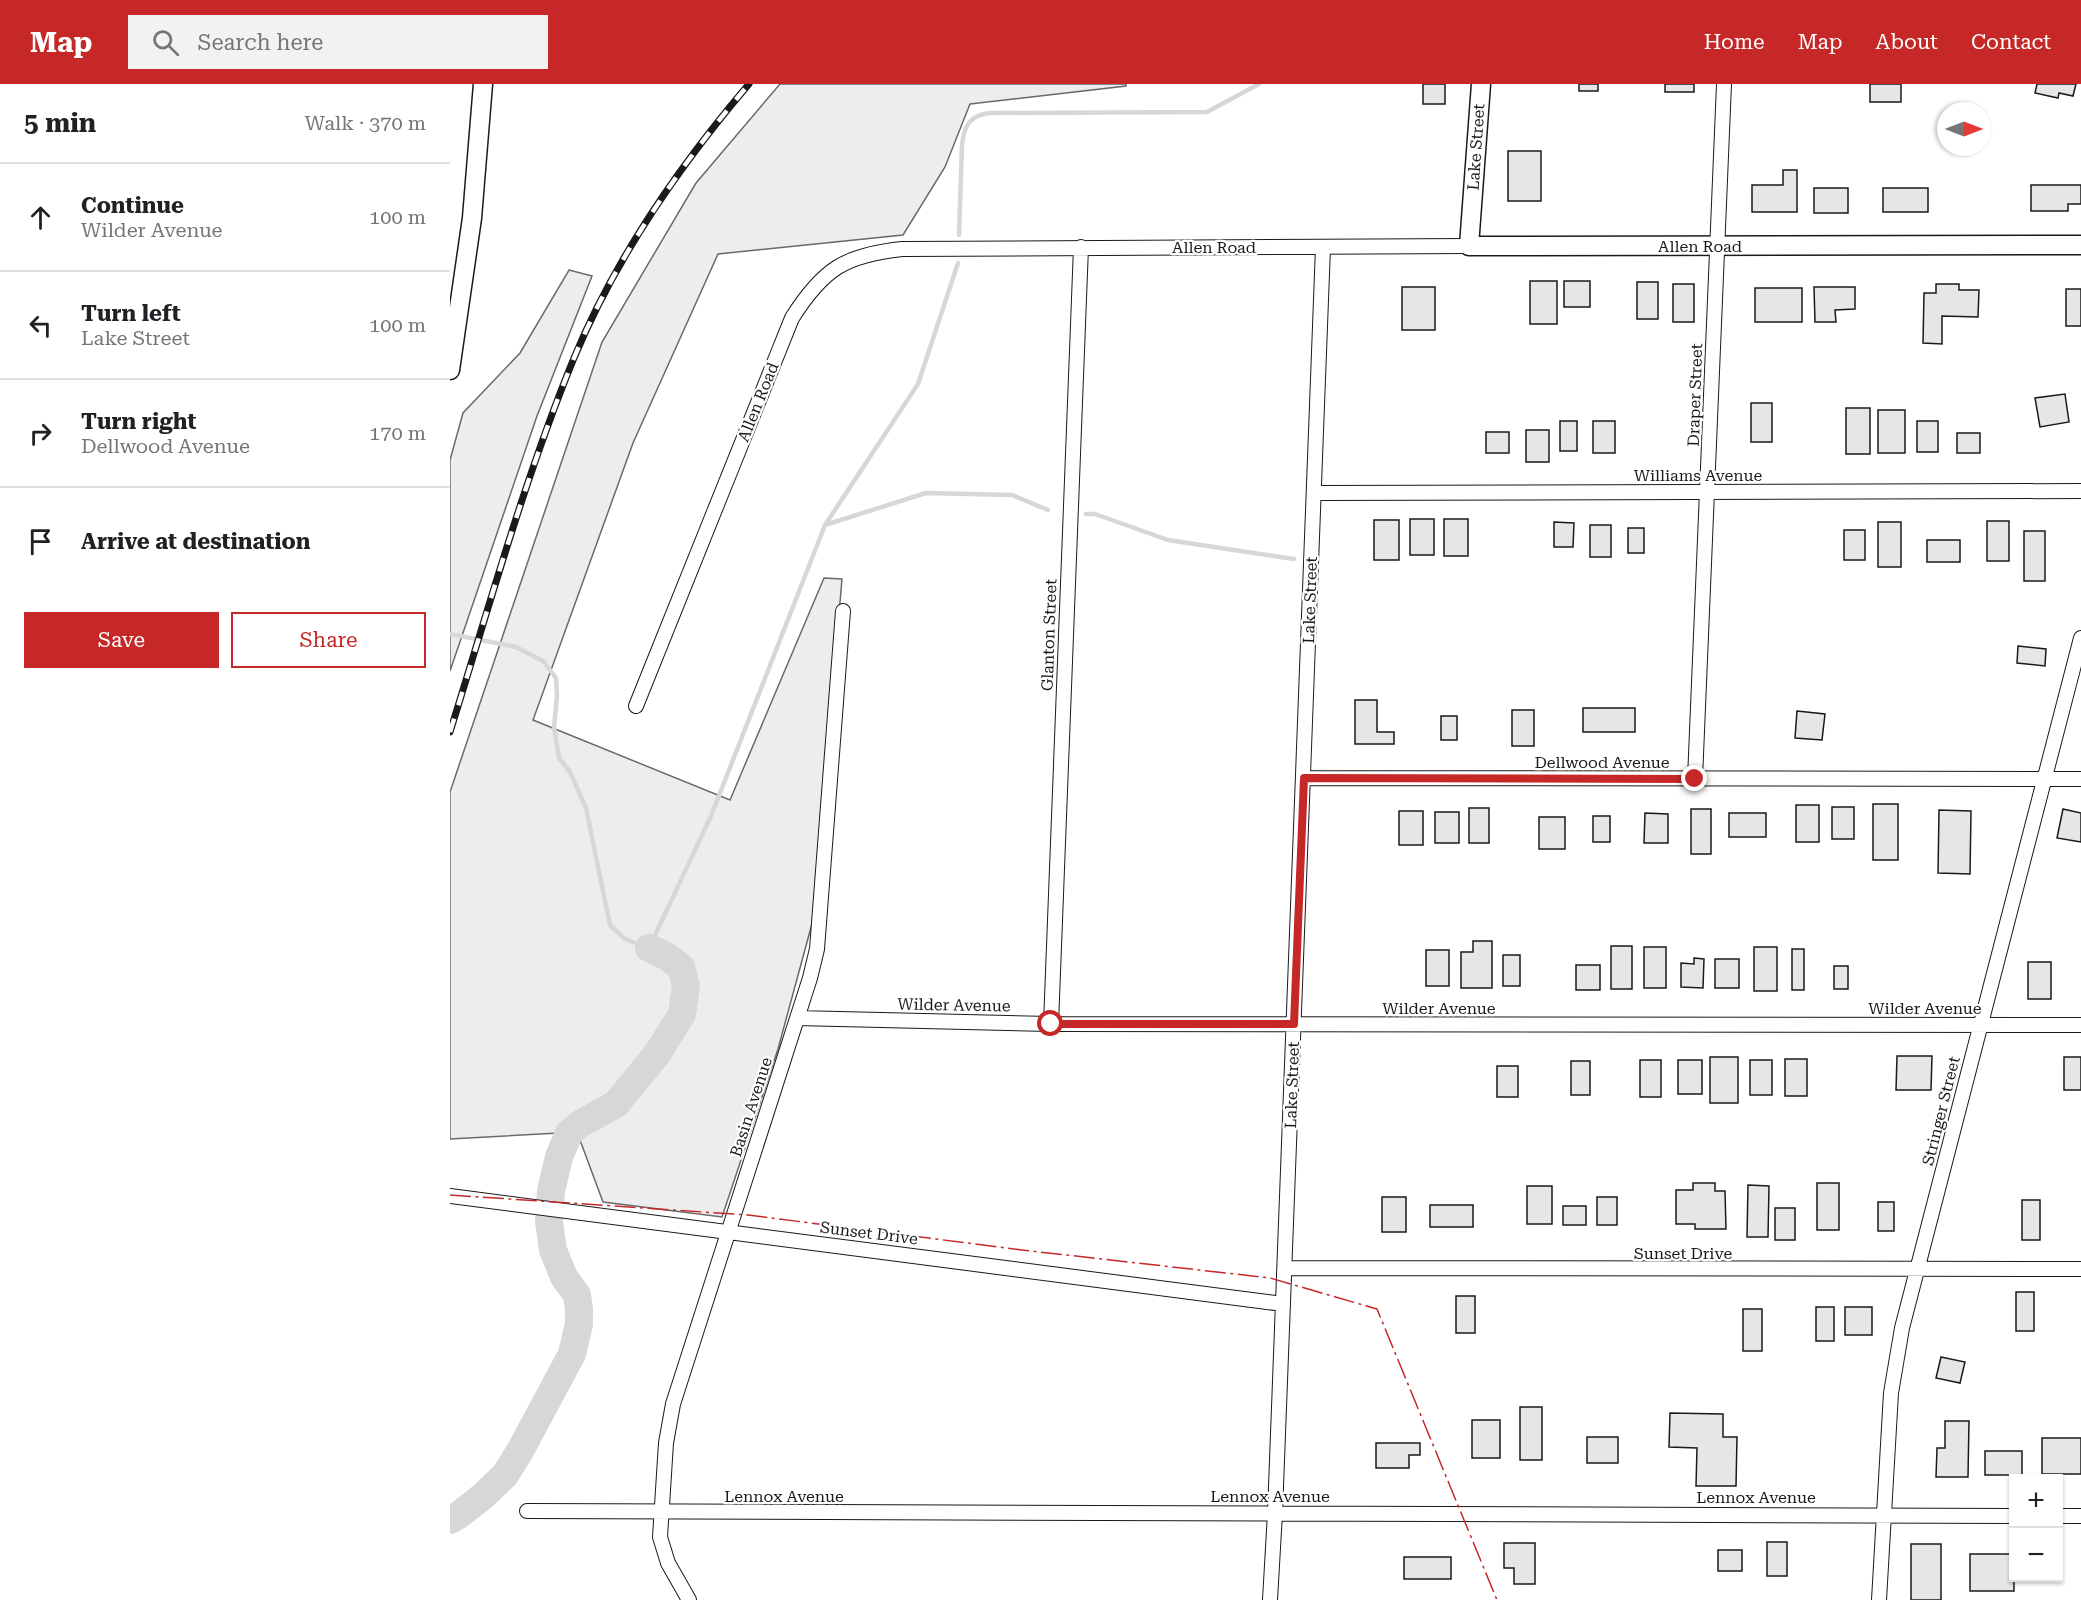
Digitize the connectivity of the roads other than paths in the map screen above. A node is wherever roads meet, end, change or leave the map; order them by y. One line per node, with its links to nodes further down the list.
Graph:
1 (483, 84): 9 (street)
2 (1481, 84): 4 (street, Lake Street)
3 (1724, 84): 5 (street, Draper Street)
4 (1469, 246): 5 (street, Allen Road); 8 (street, Allen Road)
5 (1717, 246): 6 (street, Allen Road); 11 (street, Draper Street)
6 (2081, 246)
7 (1081, 247): 8 (street, Allen Road); 15 (street, Allen Road); 21 (street, Glanton Street)
8 (1323, 247): 12 (street, Lake Street)
9 (450, 370)
10 (2081, 491): 11 (street, Williams Avenue)
11 (1707, 492): 12 (street, Williams Avenue); 17 (street, Draper Street)
12 (1314, 493): 16 (street, Lake Street)
13 (843, 611): 20 (street, Basin Avenue)
14 (2081, 638): 18 (street, Stringer Street)
15 (636, 706)
16 (1304, 778): 17 (street, Dellwood Avenue); 22 (street, Lake Street)
17 (1695, 779): 18 (street, Dellwood Avenue)
18 (2045, 779): 19 (street, Dellwood Avenue); 23 (street, Stringer Street)
19 (2081, 779)
20 (797, 1017): 21 (street, Wilder Avenue); 26 (street, Basin Avenue)
21 (1051, 1024): 22 (street, Wilder Avenue)
22 (1294, 1024): 23 (street, Wilder Avenue); 27 (street, Lake Street)
23 (1980, 1025): 24 (street, Wilder Avenue); 28 (street, Stringer Street)
24 (2081, 1025)
25 (450, 1196): 26 (street, Sunset Drive)
26 (728, 1231): 30 (street, Sunset Drive); 32 (street, Basin Avenue)
27 (1285, 1268): 28 (street, Sunset Drive); 30 (street, Lake Street)
28 (1918, 1269): 29 (street, Sunset Drive); 34 (street, Stringer Street)
29 (2081, 1269)
30 (1283, 1304): 33 (street, Lake Street)
31 (527, 1511): 32 (street, Lennox Avenue)
32 (661, 1512): 33 (street, Lennox Avenue); 38 (street, Basin Avenue)
33 (1275, 1513): 34 (street, Lennox Avenue); 39 (street, Lake Street)
34 (1883, 1514): 35 (street, Lennox Avenue); 40 (street, Stringer Street)
35 (2009, 1516)
36 (2063, 1516): 37 (street)
37 (2081, 1516)
38 (689, 1600)
39 (1270, 1600)
40 (1879, 1600)

